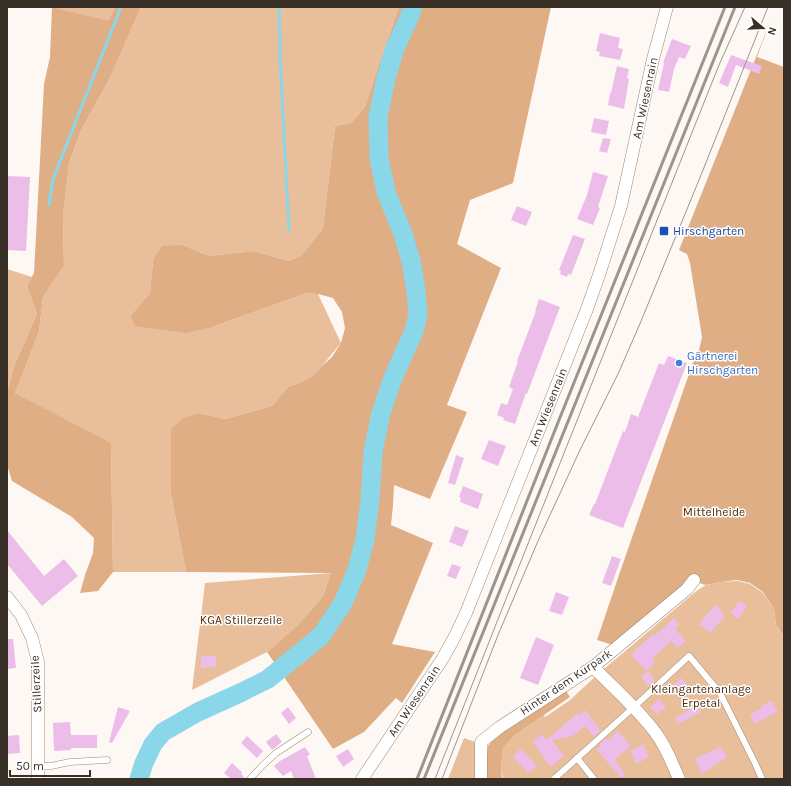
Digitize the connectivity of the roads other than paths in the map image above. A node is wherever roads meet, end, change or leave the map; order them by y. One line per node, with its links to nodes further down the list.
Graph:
1 (667, 7): 12 (street, Am Wiesenrain)
2 (694, 580): 4 (street, Hinter dem Kurpark)
3 (7, 597): 9 (street, Stillerzeile)
4 (593, 667): 5 (street); 13 (street, Hinter dem Kurpark)
5 (634, 707): 7 (lane); 16 (street); 17 (lane)
6 (308, 732): 11 (lane)
7 (577, 758): 14 (lane); 15 (lane)
8 (107, 760): 9 (lane)
9 (38, 766): 10 (street, Stillerzeile)
10 (38, 779)
11 (250, 779)
12 (362, 779)
13 (481, 779)
14 (554, 779)
15 (594, 779)
16 (679, 779)
17 (762, 779)

